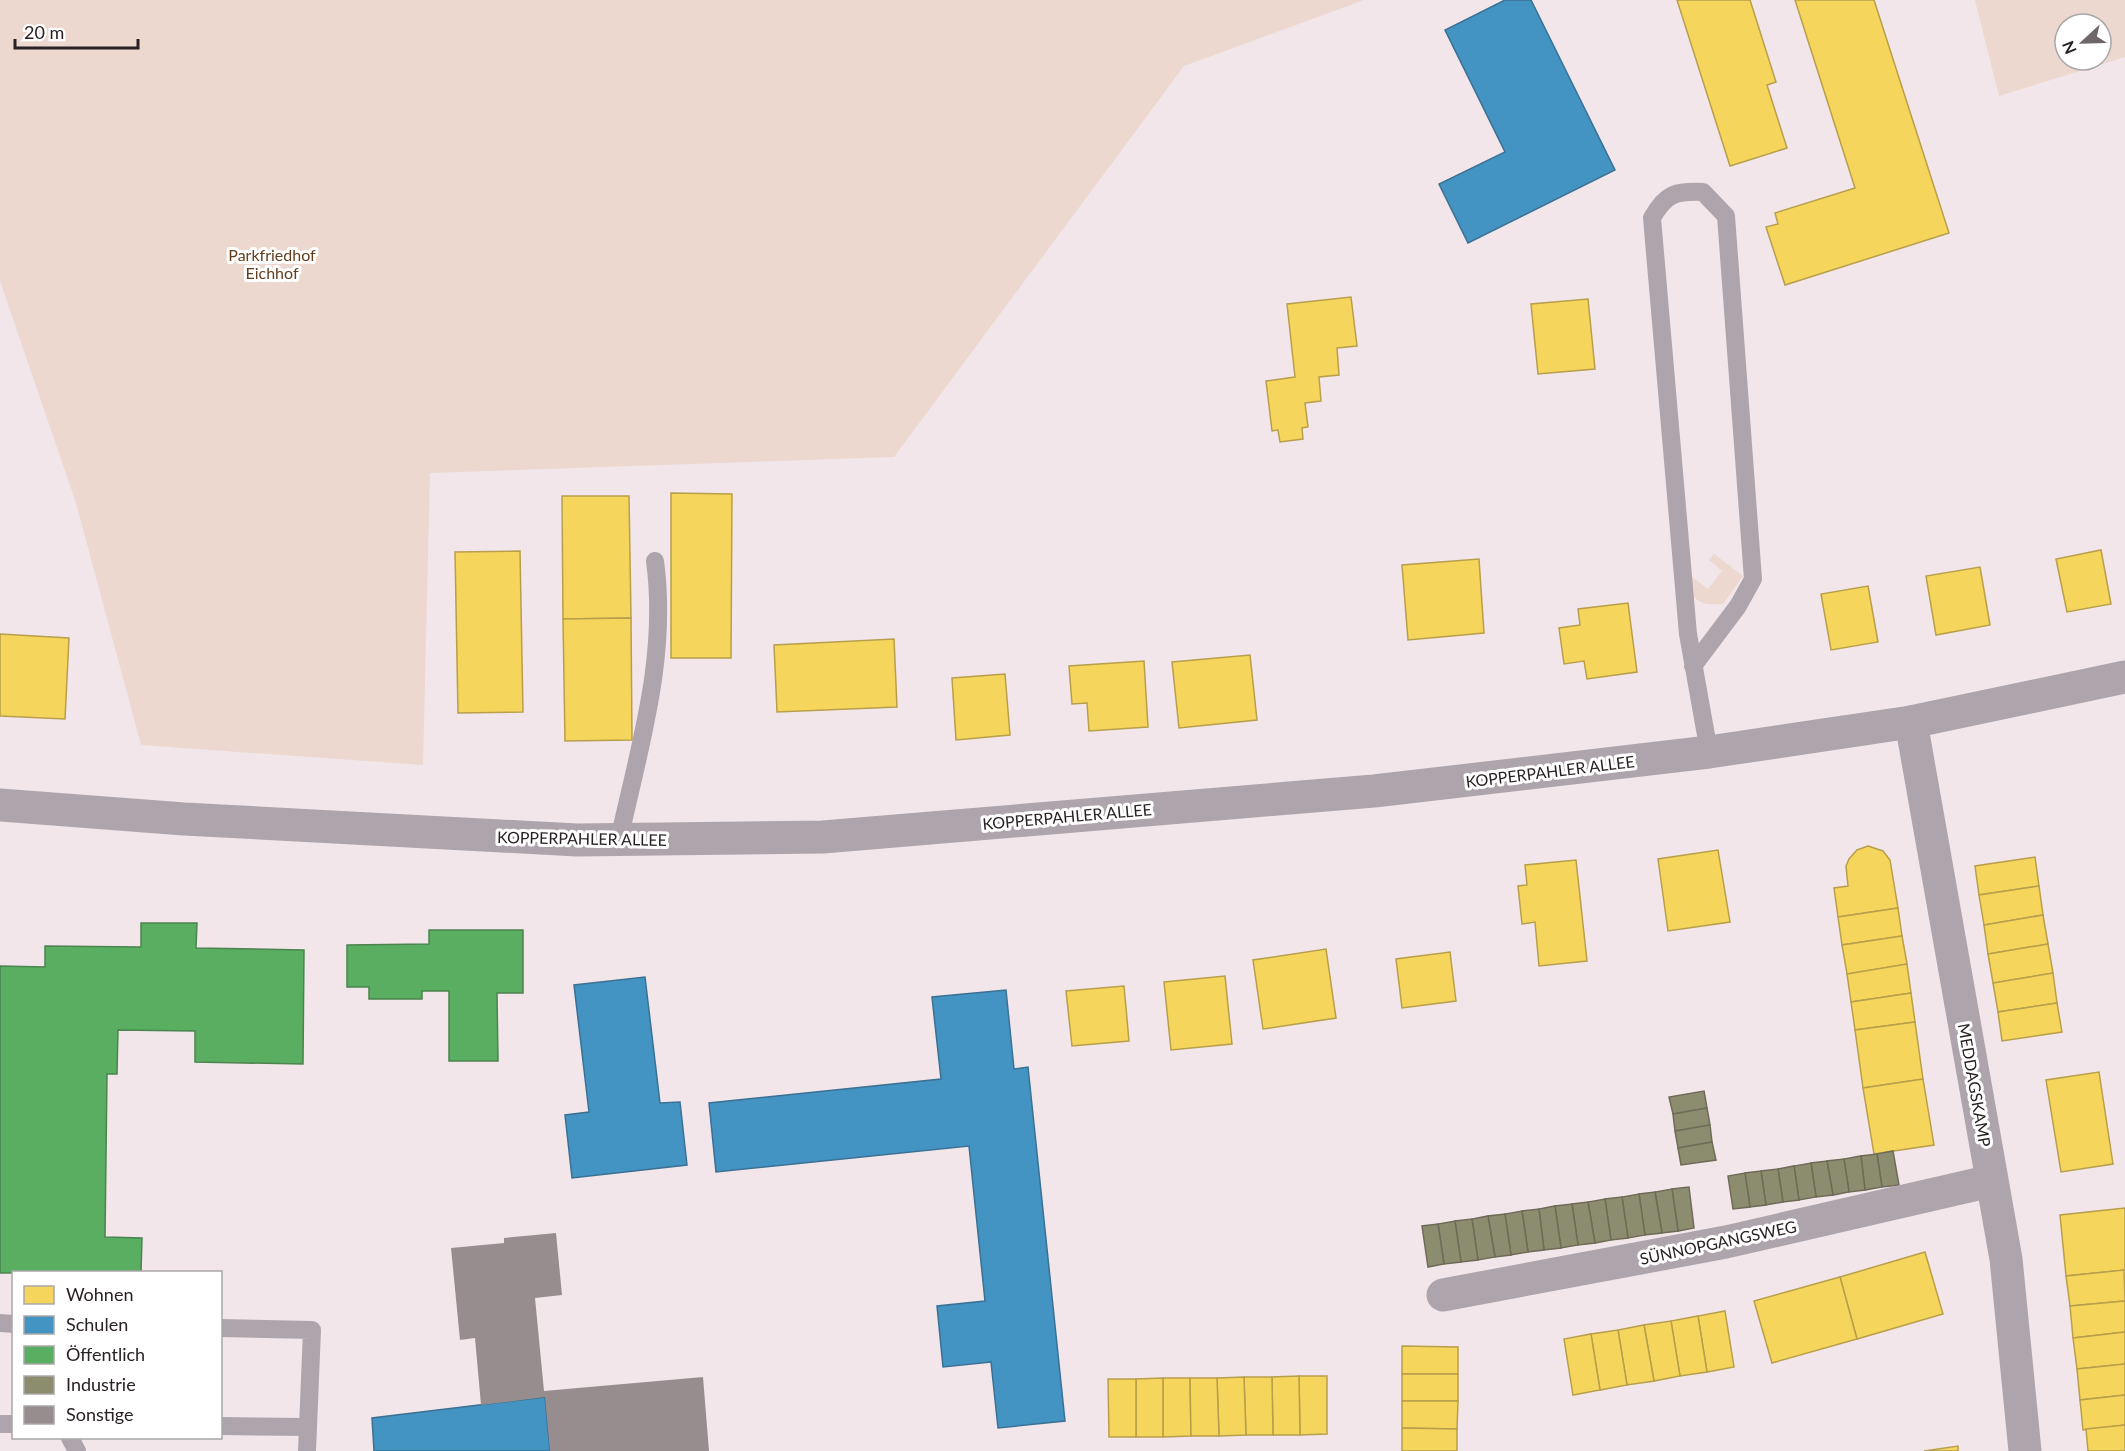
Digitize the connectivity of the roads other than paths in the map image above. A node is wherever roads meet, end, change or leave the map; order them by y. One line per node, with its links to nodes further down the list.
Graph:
1 (655, 561): 7 (lane)
2 (1693, 666): 2 (lane); 5 (lane)
3 (2125, 677): 4 (street, KOPPERPAHLER ALLEE)
4 (1911, 722): 5 (street, KOPPERPAHLER ALLEE); 8 (street, MEDDAGSKAMP)
5 (1708, 752): 7 (street, KOPPERPAHLER ALLEE)
6 (0, 805): 7 (street, KOPPERPAHLER ALLEE)
7 (619, 840)
8 (1991, 1181): 9 (street, SÜNNOPGANGSWEG); 14 (street, MEDDAGSKAMP)
9 (1443, 1295)
10 (222, 1328): 12 (lane)
11 (222, 1426): 12 (lane)
12 (308, 1427): 13 (lane)
13 (307, 1451)
14 (2025, 1451)

